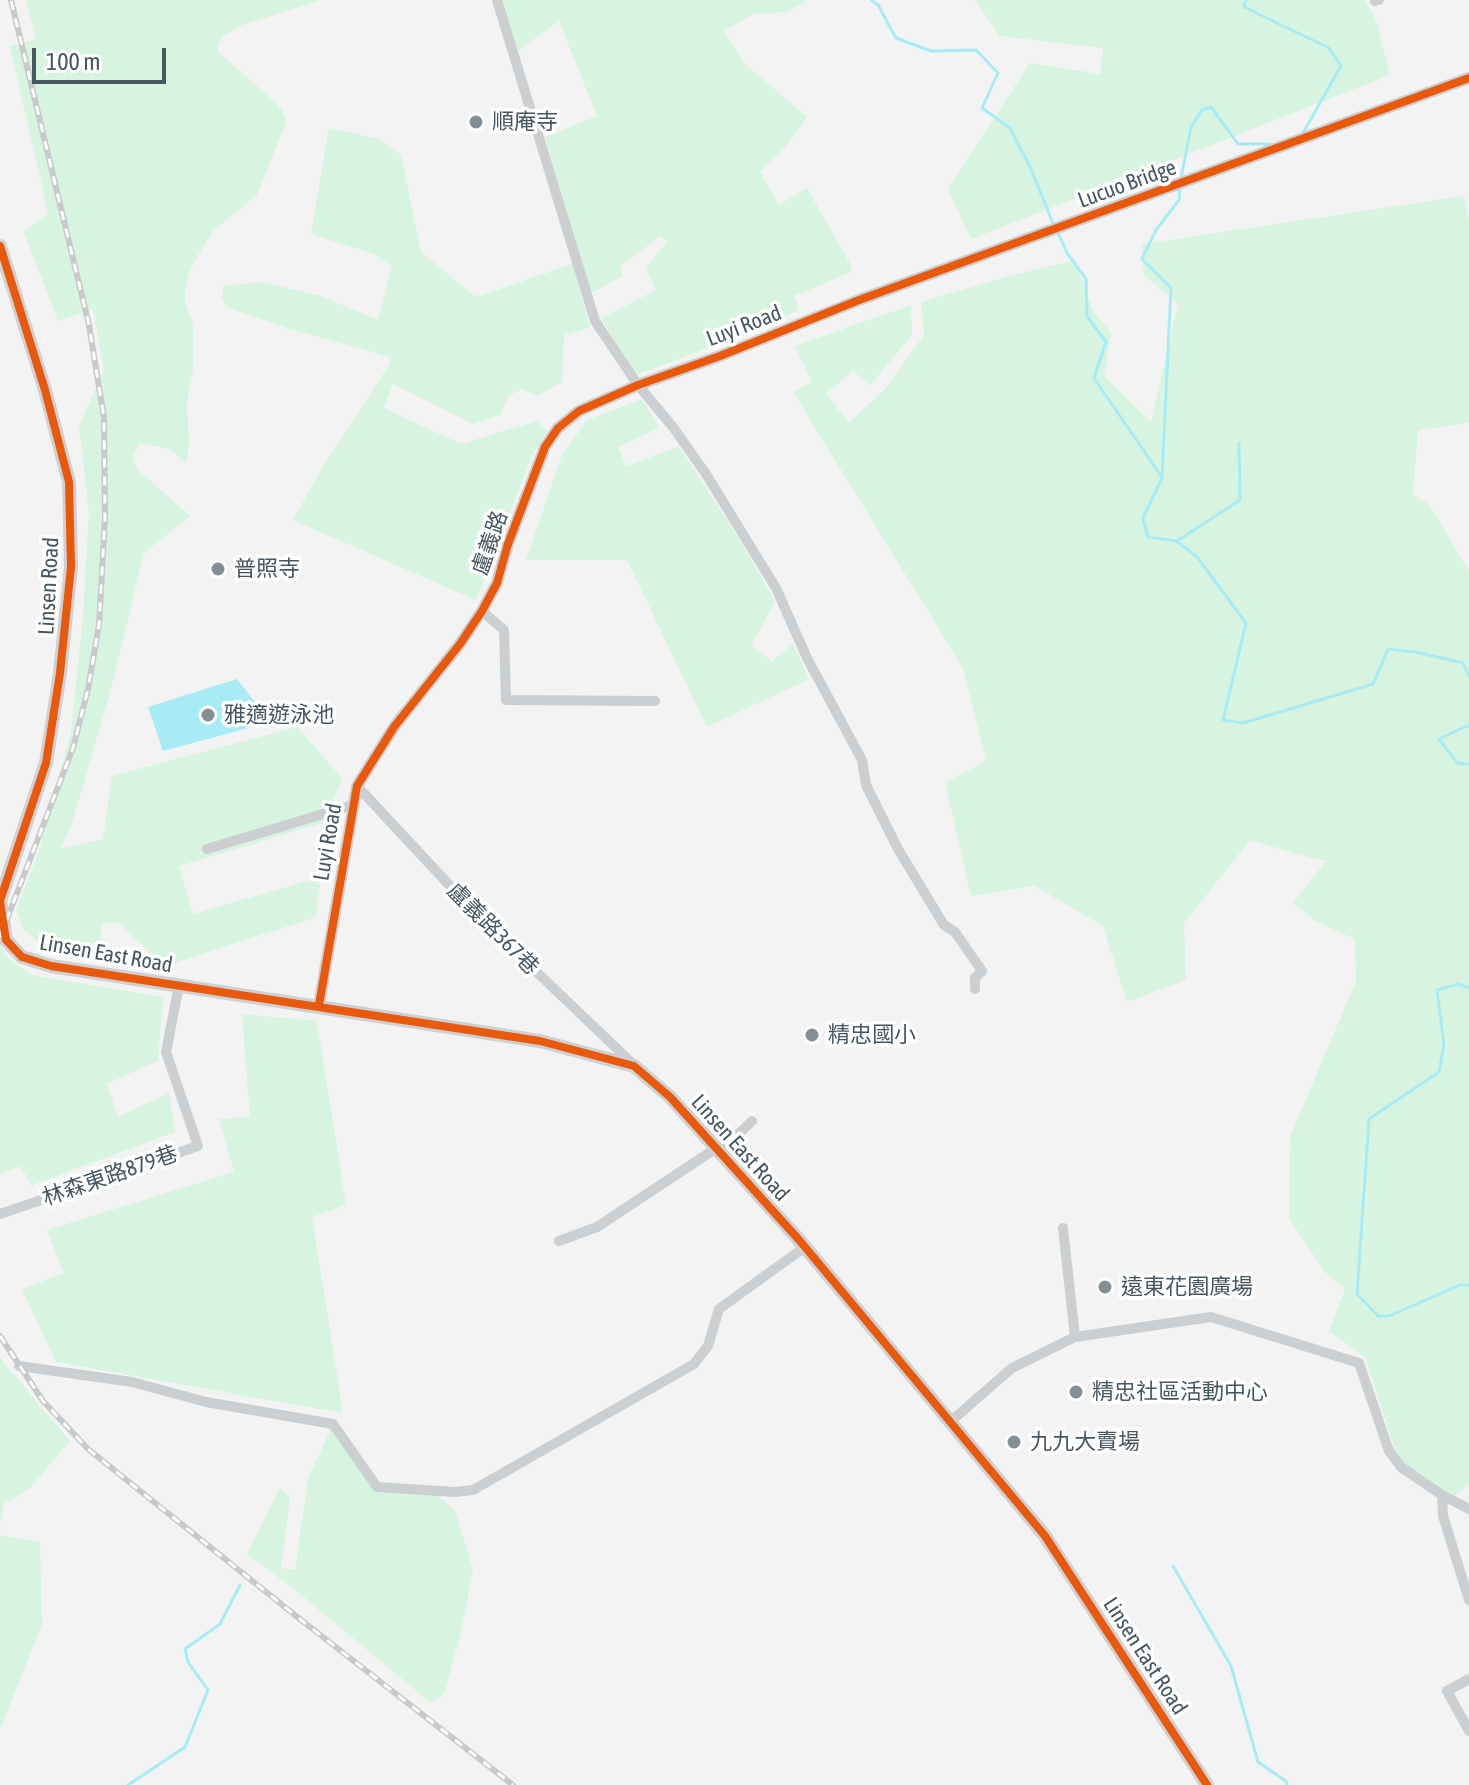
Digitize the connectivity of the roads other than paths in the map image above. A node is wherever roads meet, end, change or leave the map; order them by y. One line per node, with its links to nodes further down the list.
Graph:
1 (497, 0): 5 (street)
2 (1469, 78): 4 (street, Lucuo Bridge)
3 (0, 246): 11 (main road, Linsen Road)
4 (859, 300): 5 (street, Luyi Road)
5 (638, 385): 6 (street, Luyi Road); 13 (street)
6 (482, 611): 7 (street); 8 (street, Luyi Road)
7 (655, 701)
8 (357, 786): 9 (street, Luyi Road); 15 (street, 盧義路367巷)
9 (353, 805): 10 (street); 14 (street, Luyi Road)
10 (207, 849)
11 (4, 928): 12 (main road, Linsen East Road)
12 (179, 985): 14 (main road, Linsen East Road); 18 (street, 林森東路879巷)
13 (975, 989)
14 (319, 1005): 15 (main road, Linsen East Road)
15 (634, 1066): 17 (main road, Linsen East Road)
16 (752, 1121): 17 (street)
17 (717, 1151): 20 (street); 21 (main road, Linsen East Road)
18 (0, 1214)
19 (1063, 1228): 22 (street)
20 (559, 1241)
21 (805, 1247): 23 (street); 24 (main road, Linsen East Road)
22 (1075, 1337): 24 (street); 25 (street)
23 (19, 1366)
24 (950, 1422): 30 (main road, Linsen East Road)
25 (1442, 1495): 26 (street); 27 (street)
26 (1469, 1509)
27 (1469, 1600)
28 (1469, 1679): 29 (street)
29 (1469, 1731)
30 (1207, 1785)

